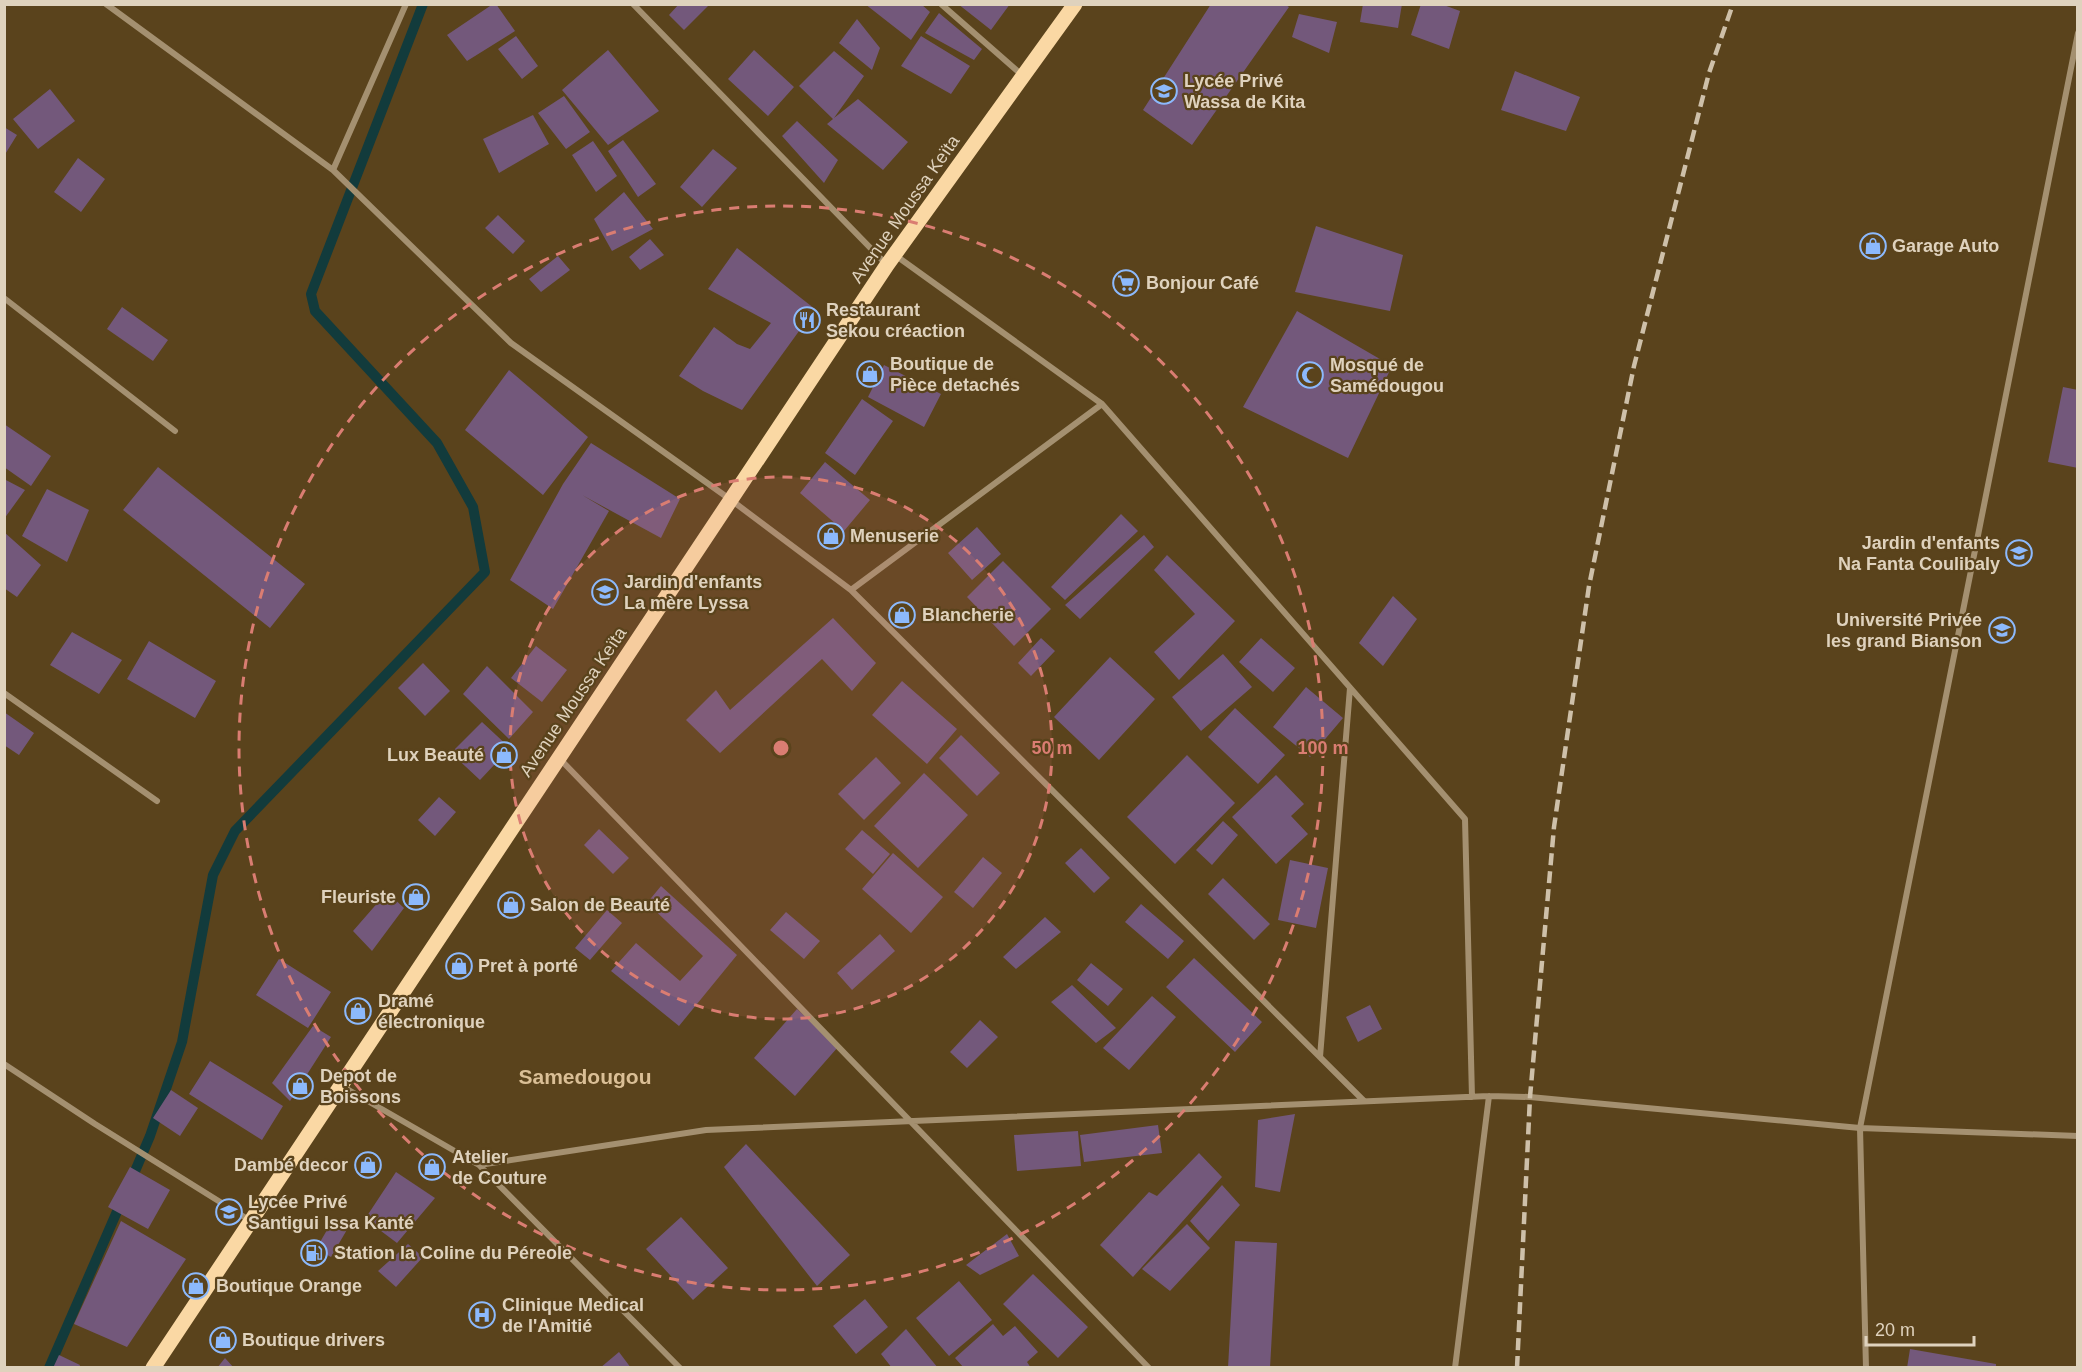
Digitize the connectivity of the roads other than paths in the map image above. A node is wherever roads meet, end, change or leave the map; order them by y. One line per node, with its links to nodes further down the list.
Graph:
1 (106, 4): 8 (street)
2 (406, 4): 8 (street)
3 (633, 4): 9 (street)
4 (941, 4): 7 (street)
5 (1075, 4): 7 (main road, Avenue Moussa Keïta)
6 (2078, 33): 26 (street)
7 (1023, 76): 9 (main road, Avenue Moussa Keïta)
8 (333, 170): 13 (street)
9 (891, 260): 11 (street); 13 (main road, Avenue Moussa Keïta)
10 (4, 298): 12 (street)
11 (1102, 404): 14 (street); 15 (street)
12 (176, 431)
13 (731, 500): 14 (street); 17 (main road, Avenue Moussa Keïta)
14 (851, 590): 19 (street)
15 (1350, 688): 19 (street); 22 (street)
16 (4, 693): 18 (street)
17 (559, 757): 21 (main road, Avenue Moussa Keïta); 25 (street)
18 (157, 801)
19 (1320, 1057): 24 (street)
20 (4, 1064): 29 (street)
21 (340, 1085): 28 (street); 29 (main road, Avenue Moussa Keïta)
22 (1472, 1096): 23 (street); 24 (street)
23 (1489, 1096): 26 (street); 33 (street)
24 (1364, 1101): 25 (street)
25 (912, 1121): 28 (street); 32 (street)
26 (1860, 1128): 27 (street); 34 (street)
27 (2078, 1136)
28 (479, 1165): 31 (street)
29 (250, 1220): 30 (main road, Avenue Moussa Keïta)
30 (153, 1368)
31 (680, 1368)
32 (1149, 1368)
33 (1455, 1368)
34 (1866, 1368)

